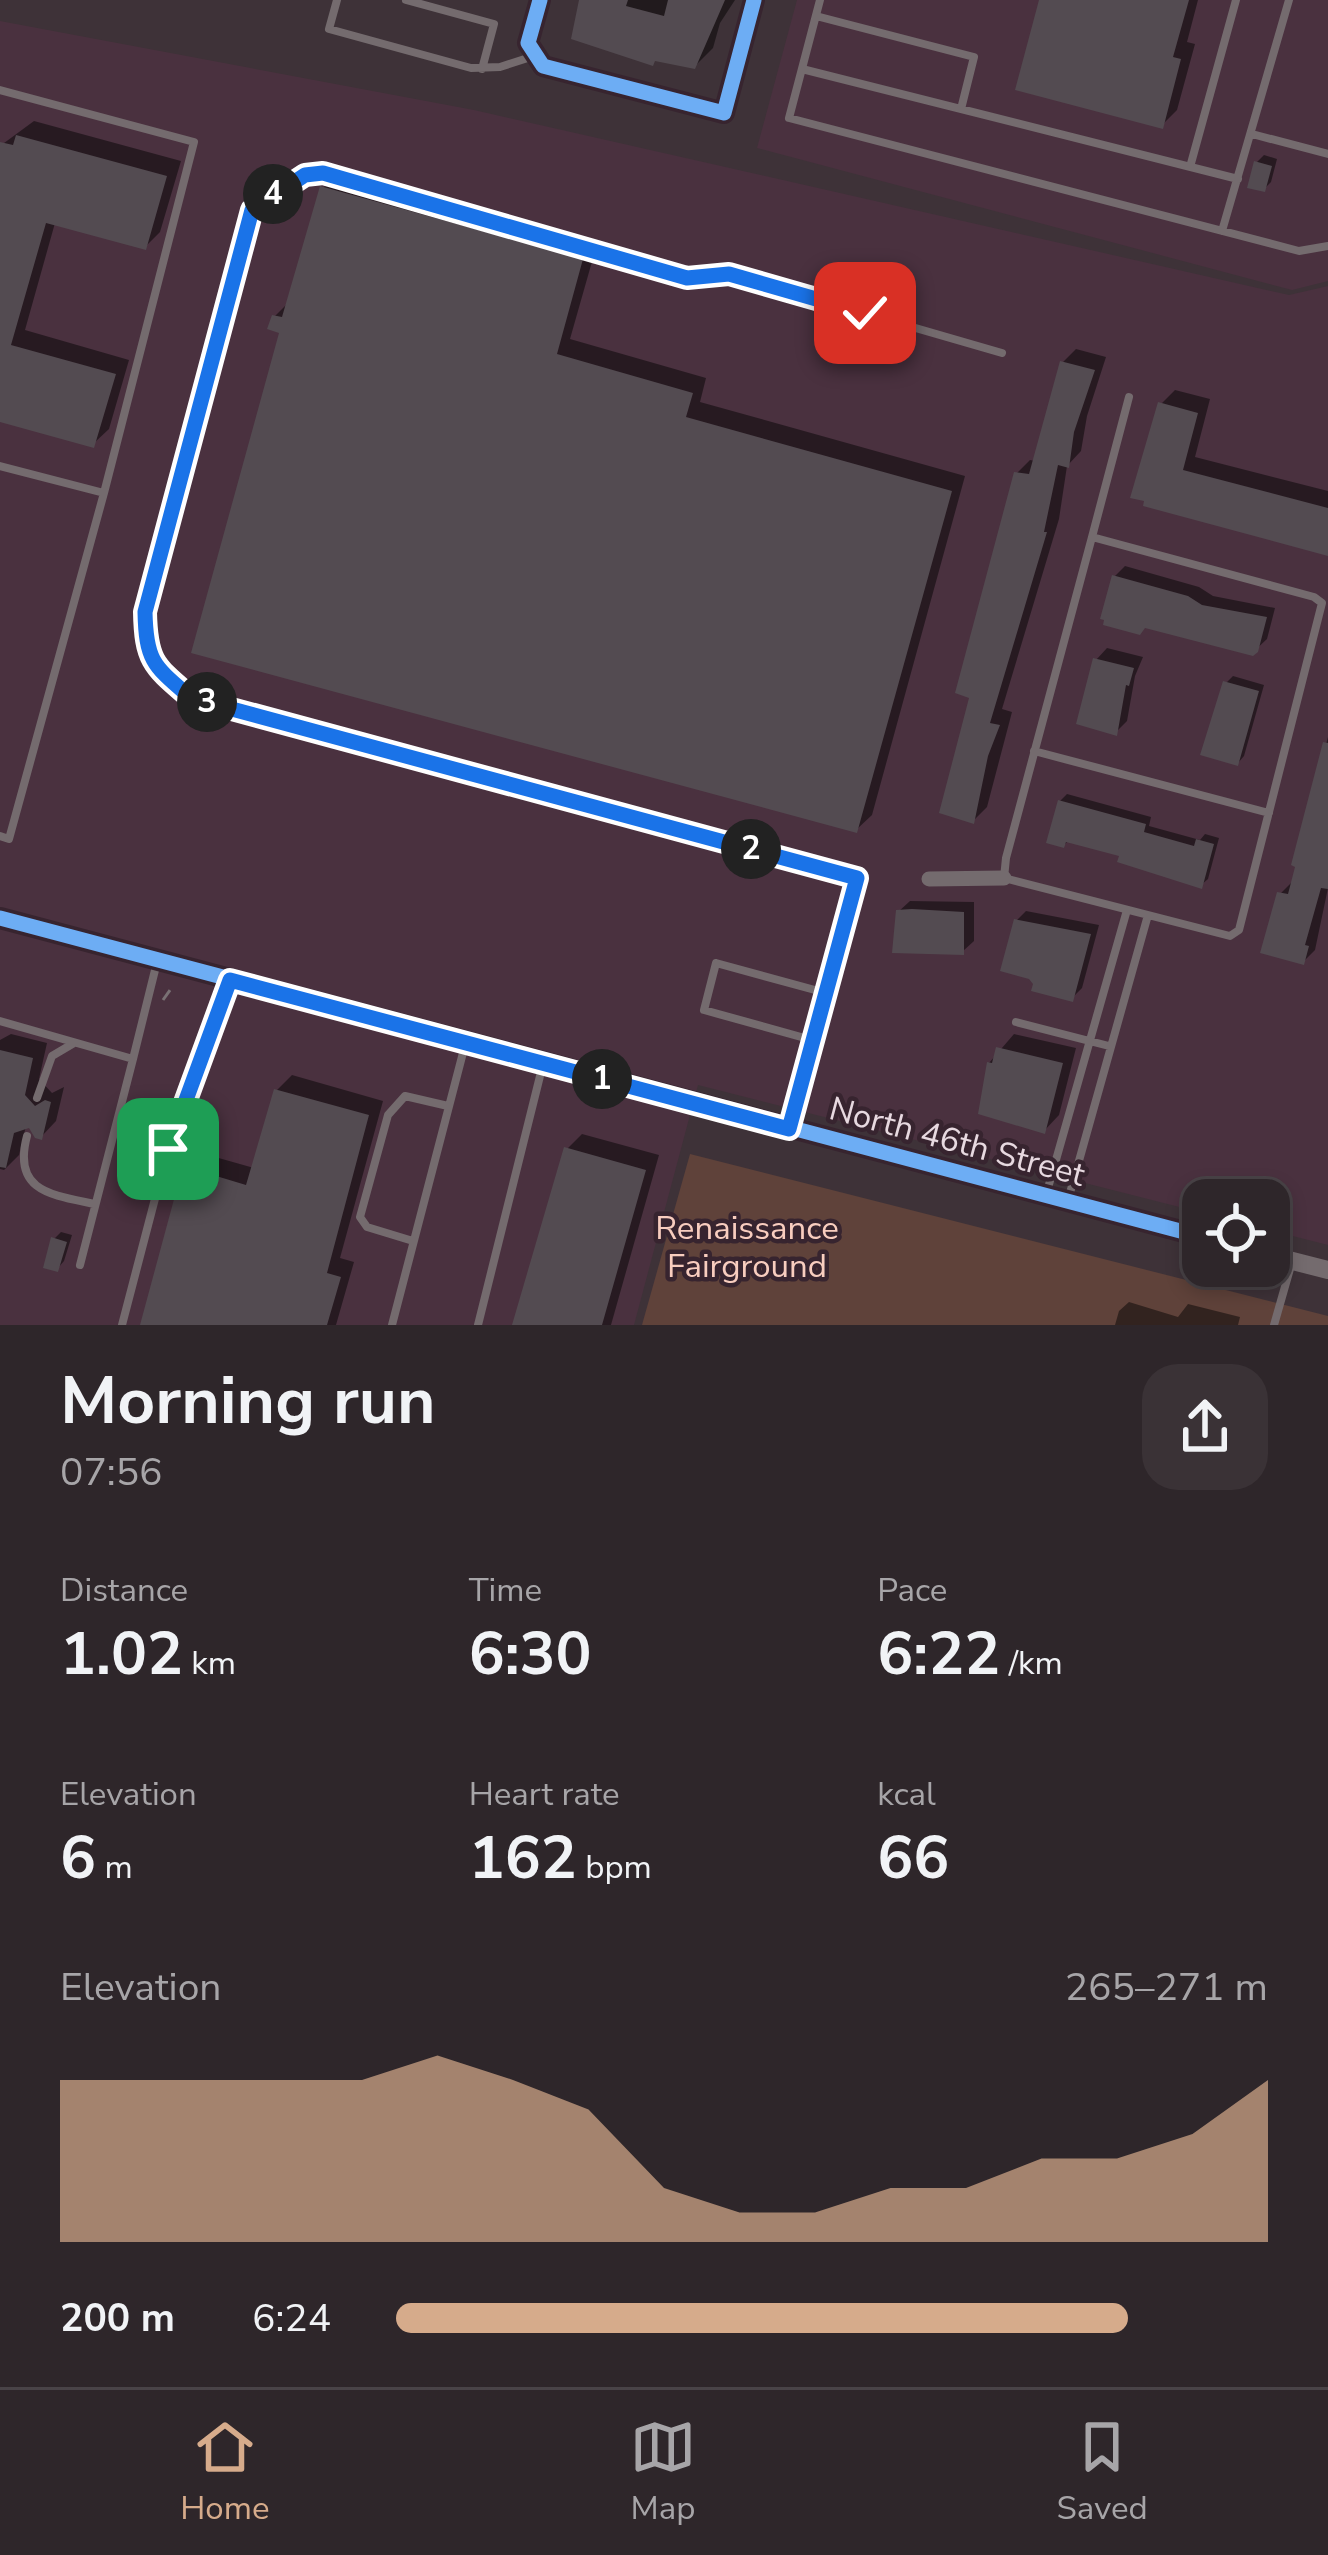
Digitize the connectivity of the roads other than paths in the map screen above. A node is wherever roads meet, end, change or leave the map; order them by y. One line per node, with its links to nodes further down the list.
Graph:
1 (337, 0): 10 (lane)
2 (406, 0): 10 (lane)
3 (540, 0): 9 (street)
4 (754, 0): 9 (street)
5 (820, 0): 8 (lane)
6 (1236, 0): 16 (lane)
7 (1289, 0): 14 (lane)
8 (816, 16): 11 (lane); 13 (lane)
9 (536, 55): 10 (lane)
10 (482, 69)
11 (802, 69): 13 (lane); 18 (lane)
12 (0, 90): 23 (lane)
13 (961, 109): 16 (lane)
14 (1252, 134): 15 (lane); 17 (lane)
15 (1328, 154)
16 (1190, 167): 17 (lane)
17 (1238, 179): 18 (lane)
18 (1222, 231): 19 (lane)
19 (1328, 246)
20 (1002, 353): 35 (lane)
21 (1130, 397): 24 (lane)
22 (0, 466): 23 (lane)
23 (104, 493): 27 (lane)
24 (1092, 537): 25 (lane); 26 (lane)
25 (1034, 751): 26 (lane); 28 (lane)
26 (1268, 813): 31 (lane)
27 (0, 836)
28 (1004, 878): 29 (street); 30 (lane)
29 (929, 879)
30 (1127, 910): 31 (lane); 39 (lane)
31 (1148, 915): 42 (lane)
32 (0, 918): 33 (street, North 46th Street)
33 (157, 961): 34 (street, North 46th Street); 43 (lane)
34 (230, 980): 41 (street, North 46th Street); 57 (lane)
35 (826, 993): 38 (lane); 38 (lane)
36 (0, 1021): 40 (lane)
37 (1016, 1022): 39 (lane)
38 (813, 1040): 47 (lane)
39 (1087, 1041): 42 (lane); 49 (lane)
40 (75, 1042): 43 (lane); 45 (lane)
41 (465, 1043): 44 (street, North 46th Street); 46 (lane)
42 (1109, 1046): 50 (lane)
43 (133, 1059): 51 (lane)
44 (543, 1063): 47 (street, North 46th Street); 59 (lane)
45 (38, 1098)
46 (448, 1106): 53 (lane); 53 (lane)
47 (789, 1129): 49 (street, North 46th Street)
48 (27, 1136): 51 (lane)
49 (1046, 1196): 50 (street, North 46th Street)
50 (1068, 1202): 52 (street, North 46th Street)
51 (95, 1204): 55 (lane)
52 (1182, 1232)
53 (413, 1241): 58 (lane)
54 (1292, 1261): 56 (street); 60 (lane)
55 (80, 1265)
56 (1328, 1270)
57 (122, 1325)
58 (392, 1325)
59 (478, 1325)
60 (1274, 1325)

